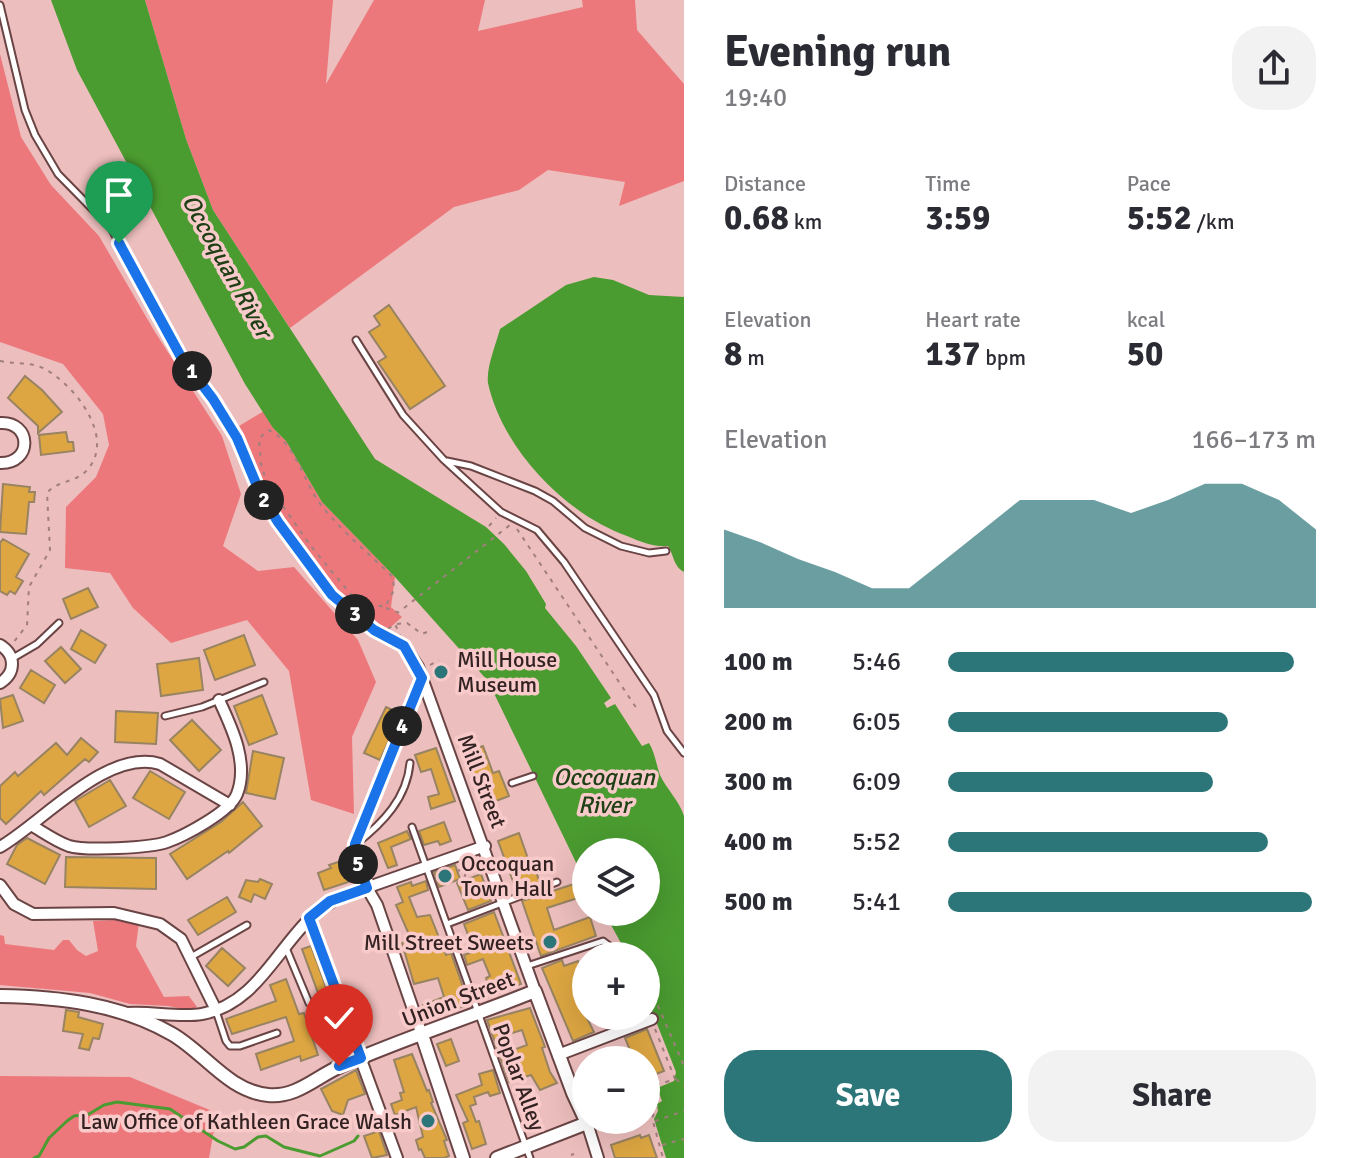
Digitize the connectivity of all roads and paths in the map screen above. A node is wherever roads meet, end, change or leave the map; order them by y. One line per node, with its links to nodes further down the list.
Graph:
1 (0, 5): 19 (lane)
2 (356, 340): 5 (lane)
3 (0, 361): 20 (path)
4 (0, 423): 6 (street)
5 (444, 460): 7 (lane); 10 (lane)
6 (0, 463)
7 (501, 512): 8 (lane); 9 (path)
8 (517, 520): 13 (path); 26 (path); 28 (lane)
9 (489, 526)
10 (666, 551)
11 (359, 602): 12 (path); 12 (path); 15 (path)
12 (385, 607): 14 (path)
13 (404, 608)
14 (400, 613)
15 (371, 618)
16 (59, 623): 20 (lane)
17 (395, 624): 18 (path)
18 (427, 632)
19 (404, 646): 22 (street, Mill Street)
20 (7, 652): 24 (street)
21 (439, 660): 22 (path)
22 (421, 674): 35 (lane); 36 (street, Mill Street)
23 (264, 682): 25 (lane)
24 (0, 683)
25 (219, 700): 27 (lane); 32 (street)
26 (637, 709)
27 (165, 716)
28 (684, 753)
29 (410, 763): 35 (lane)
30 (533, 776): 31 (lane)
31 (512, 783)
32 (230, 805): 33 (street); 33 (street)
33 (31, 825): 37 (street)
34 (412, 827): 40 (lane, Poplar Alley)
35 (355, 844): 46 (lane)
36 (485, 846): 40 (street); 47 (street, Mill Street)
37 (0, 847)
38 (457, 862): 41 (path)
39 (477, 864): 41 (path)
40 (426, 867): 46 (street); 49 (lane, Poplar Alley)
41 (467, 868): 42 (path); 43 (path)
42 (457, 871)
43 (457, 882)
44 (557, 882): 47 (lane)
45 (0, 885): 53 (street)
46 (367, 888): 48 (street); 65 (street)
47 (503, 903): 49 (lane); 54 (street, Mill Street)
48 (309, 918): 51 (street); 67 (street)
49 (447, 924): 61 (lane, Poplar Alley)
50 (247, 925): 53 (lane)
51 (286, 947): 57 (lane); 58 (street)
52 (572, 951): 54 (lane)
53 (190, 957): 58 (street)
54 (526, 967): 55 (street, Mill Street)
55 (535, 991): 61 (street, Union Street); 66 (street, Mill Street)
56 (0, 996): 60 (street, Union Street)
57 (309, 1003)
58 (216, 1010): 60 (street); 64 (lane)
59 (660, 1010): 68 (path)
60 (125, 1013): 67 (street, Union Street)
61 (479, 1013): 65 (street, Union Street); 80 (lane, Poplar Alley)
62 (623, 1030): 66 (street)
63 (656, 1030): 69 (path)
64 (277, 1033)
65 (422, 1035): 67 (street, Union Street); 82 (street)
66 (558, 1055): 72 (street, Mill Street)
67 (361, 1058): 81 (street)
68 (684, 1066)
69 (675, 1079): 70 (path); 71 (path)
70 (660, 1084)
71 (684, 1086)
72 (572, 1088)
73 (684, 1111): 74 (path)
74 (660, 1119)
75 (572, 1130): 80 (street)
76 (590, 1134): 84 (street, Mill Street)
77 (657, 1134): 79 (path)
78 (684, 1139): 79 (path)
79 (660, 1146): 85 (path)
80 (528, 1152): 83 (street)
81 (397, 1158)
82 (463, 1158)
83 (497, 1158)
84 (598, 1158)
85 (663, 1158)

